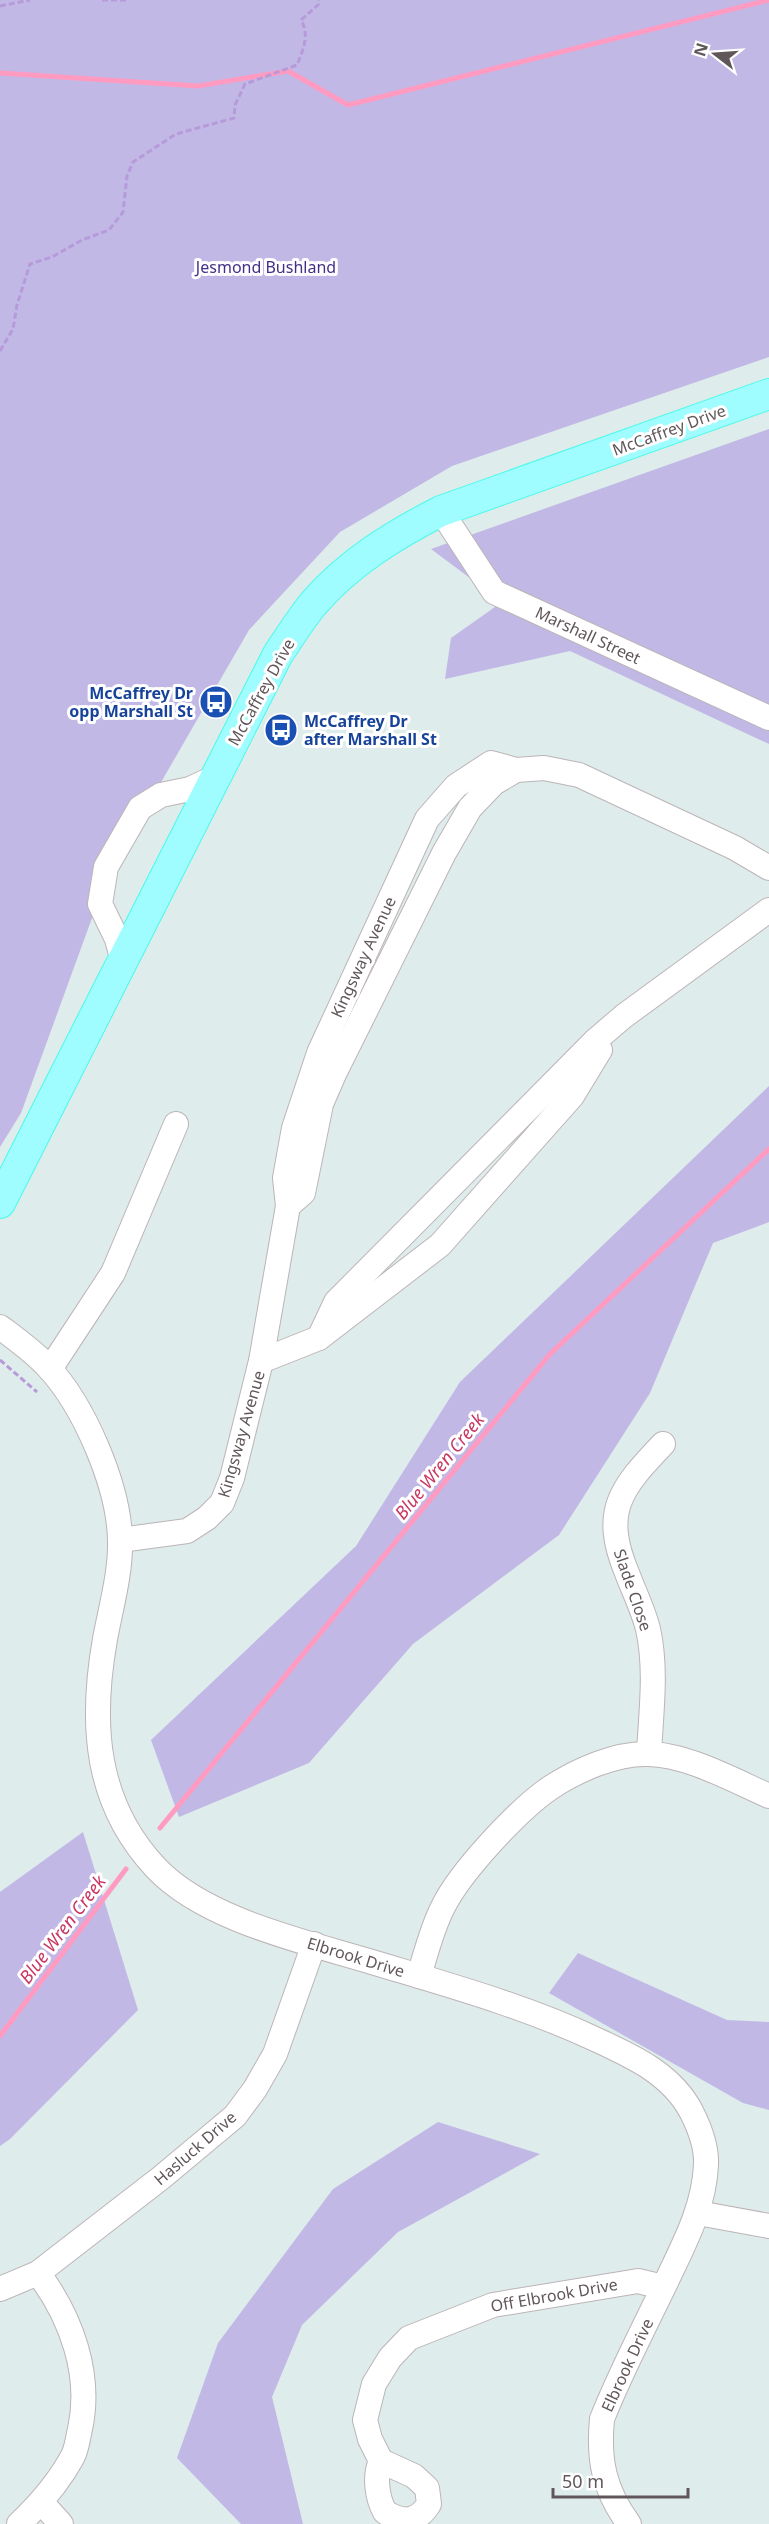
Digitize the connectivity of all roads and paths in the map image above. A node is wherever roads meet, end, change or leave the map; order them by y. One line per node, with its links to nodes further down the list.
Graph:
1 (30, 0): 5 (path)
2 (102, 0): 3 (path)
3 (127, 0)
4 (318, 0): 6 (path)
5 (0, 6)
6 (0, 351)
7 (769, 394): 8 (main road, McCaffrey Drive)
8 (441, 511): 9 (street, Marshall Street); 11 (main road, McCaffrey Drive)
9 (769, 718)
10 (516, 770): 12 (street, Kingsway Avenue); 18 (street, Kingsway Avenue); 18 (street, Kingsway Avenue)
11 (216, 777): 14 (main road, McCaffrey Drive); 14 (street)
12 (769, 868)
13 (769, 910): 15 (street, Kingsway Avenue)
14 (123, 961): 17 (main road, McCaffrey Drive)
15 (624, 1016): 20 (street, Kingsway Avenue); 20 (street, Kingsway Avenue)
16 (176, 1124): 23 (street)
17 (0, 1203)
18 (288, 1206): 22 (street, Kingsway Avenue)
19 (0, 1327): 23 (street, Elbrook Drive)
20 (319, 1338): 22 (street, Kingsway Avenue)
21 (0, 1360): 24 (path)
22 (261, 1361): 26 (street, Kingsway Avenue)
23 (50, 1369): 26 (street, Elbrook Drive)
24 (37, 1392)
25 (663, 1444): 27 (street, Slade Close)
26 (120, 1540): 29 (street, Elbrook Drive)
27 (650, 1754): 28 (street); 30 (street)
28 (769, 1796)
29 (314, 1944): 30 (street, Elbrook Drive); 33 (street, Hasluck Drive)
30 (419, 1976): 31 (street, Elbrook Drive)
31 (698, 2213): 32 (street); 34 (street, Elbrook Drive)
32 (769, 2226)
33 (38, 2273): 35 (street, Hasluck Drive); 37 (street)
34 (663, 2287): 36 (street, Off Elbrook Drive); 40 (street, Elbrook Drive)
35 (0, 2289)
36 (381, 2461)
37 (42, 2503): 38 (street); 39 (street)
38 (19, 2524)
39 (61, 2524)
40 (628, 2524)

